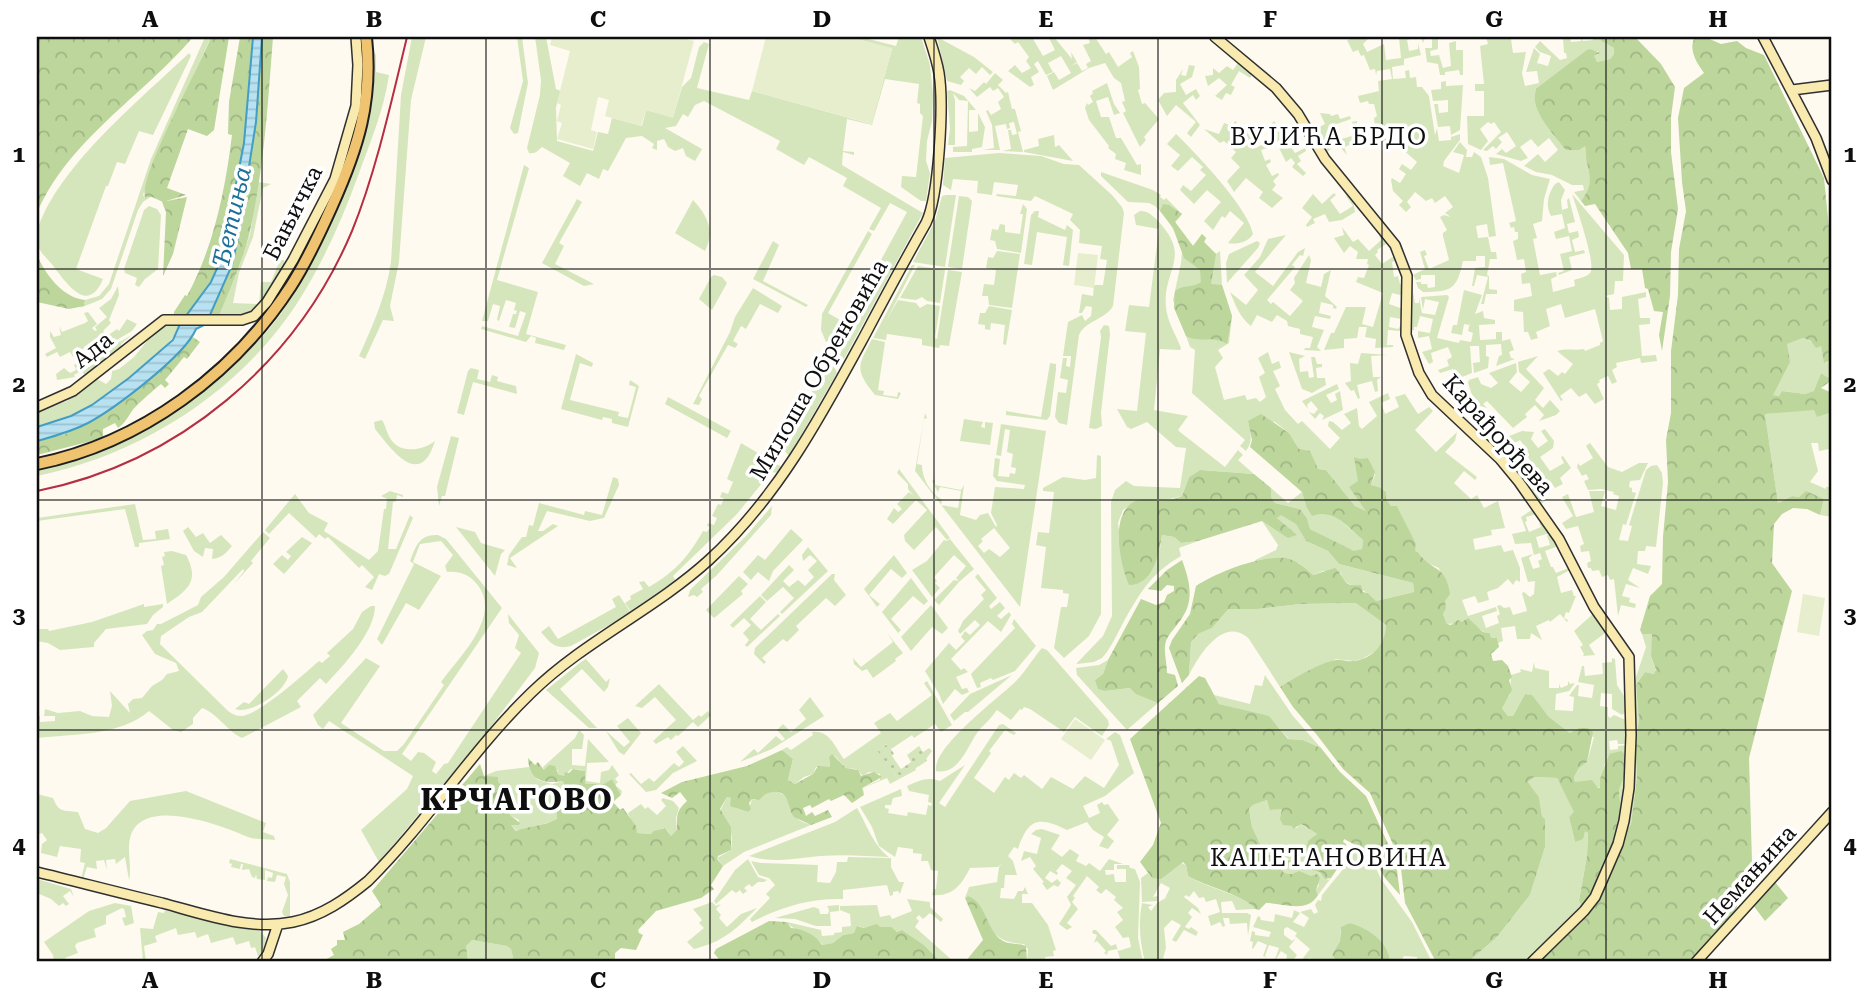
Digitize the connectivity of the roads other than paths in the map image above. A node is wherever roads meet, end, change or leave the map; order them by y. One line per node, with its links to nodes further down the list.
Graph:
1 (356, 37): 9 (street, Бањичка)
2 (366, 37): 11 (main road)
3 (929, 37): 14 (street, Милоша Обреновића)
4 (1215, 37): 16 (street, Карађорђева)
5 (1763, 37): 7 (street)
6 (1832, 85): 7 (street)
7 (1792, 90): 8 (street)
8 (1832, 180)
9 (171, 320): 10 (street, Ада)
10 (37, 407)
11 (37, 464)
12 (1832, 812): 17 (street, Немањина)
13 (37, 872): 14 (street, Милоша Обреновића)
14 (278, 924): 15 (street)
15 (262, 962)
16 (1532, 962)
17 (1696, 962)

